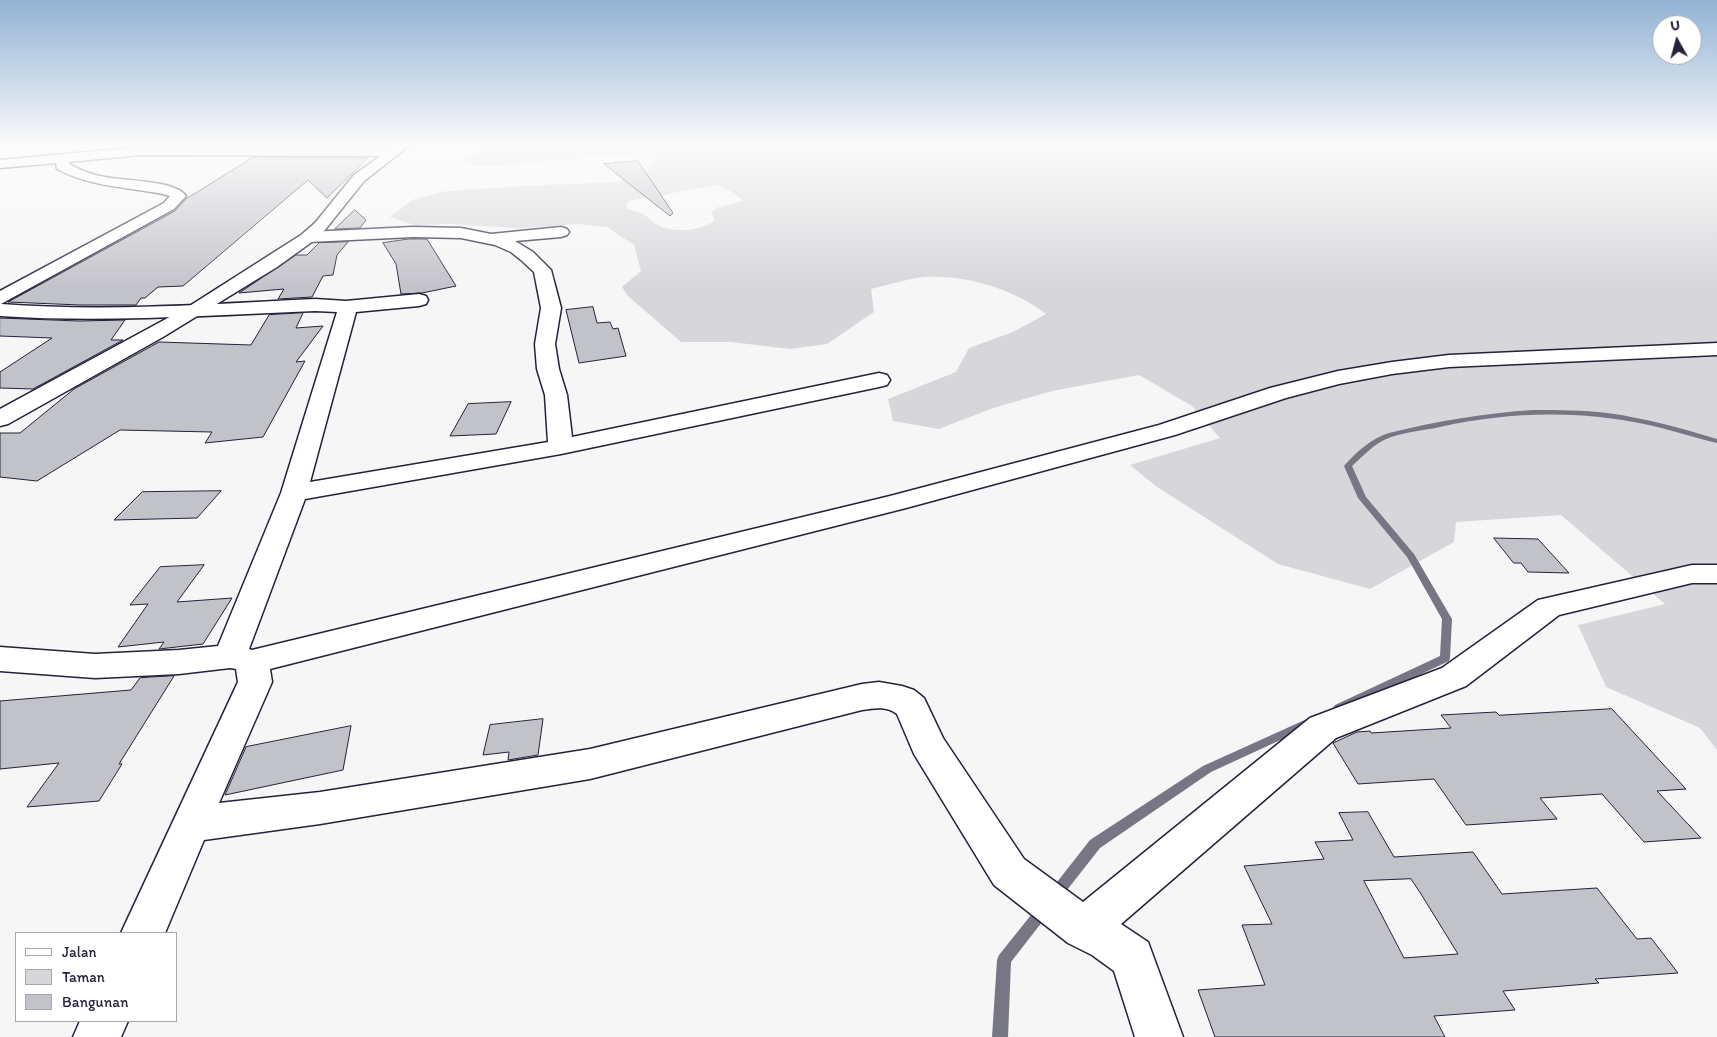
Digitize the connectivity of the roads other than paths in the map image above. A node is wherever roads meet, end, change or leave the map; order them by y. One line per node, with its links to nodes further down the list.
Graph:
1 (173, 193): 6 (street)
2 (347, 193): 4 (street)
3 (561, 232): 5 (street)
4 (309, 237): 5 (street); 10 (street)
5 (491, 238): 14 (street)
6 (0, 299)
7 (419, 300): 8 (street)
8 (349, 307): 10 (street); 15 (street)
9 (0, 310): 10 (street)
10 (198, 310): 13 (street)
11 (1717, 349): 18 (street)
12 (879, 380): 14 (street)
13 (0, 418)
14 (561, 447): 15 (street)
15 (294, 493): 18 (street)
16 (1717, 574): 20 (street)
17 (0, 659): 18 (street)
18 (241, 659): 19 (street)
19 (190, 825): 20 (street); 21 (street)
20 (1078, 923): 24 (street)
21 (143, 932)
22 (104, 1022): 23 (street)
23 (97, 1037)
24 (1159, 1037)

